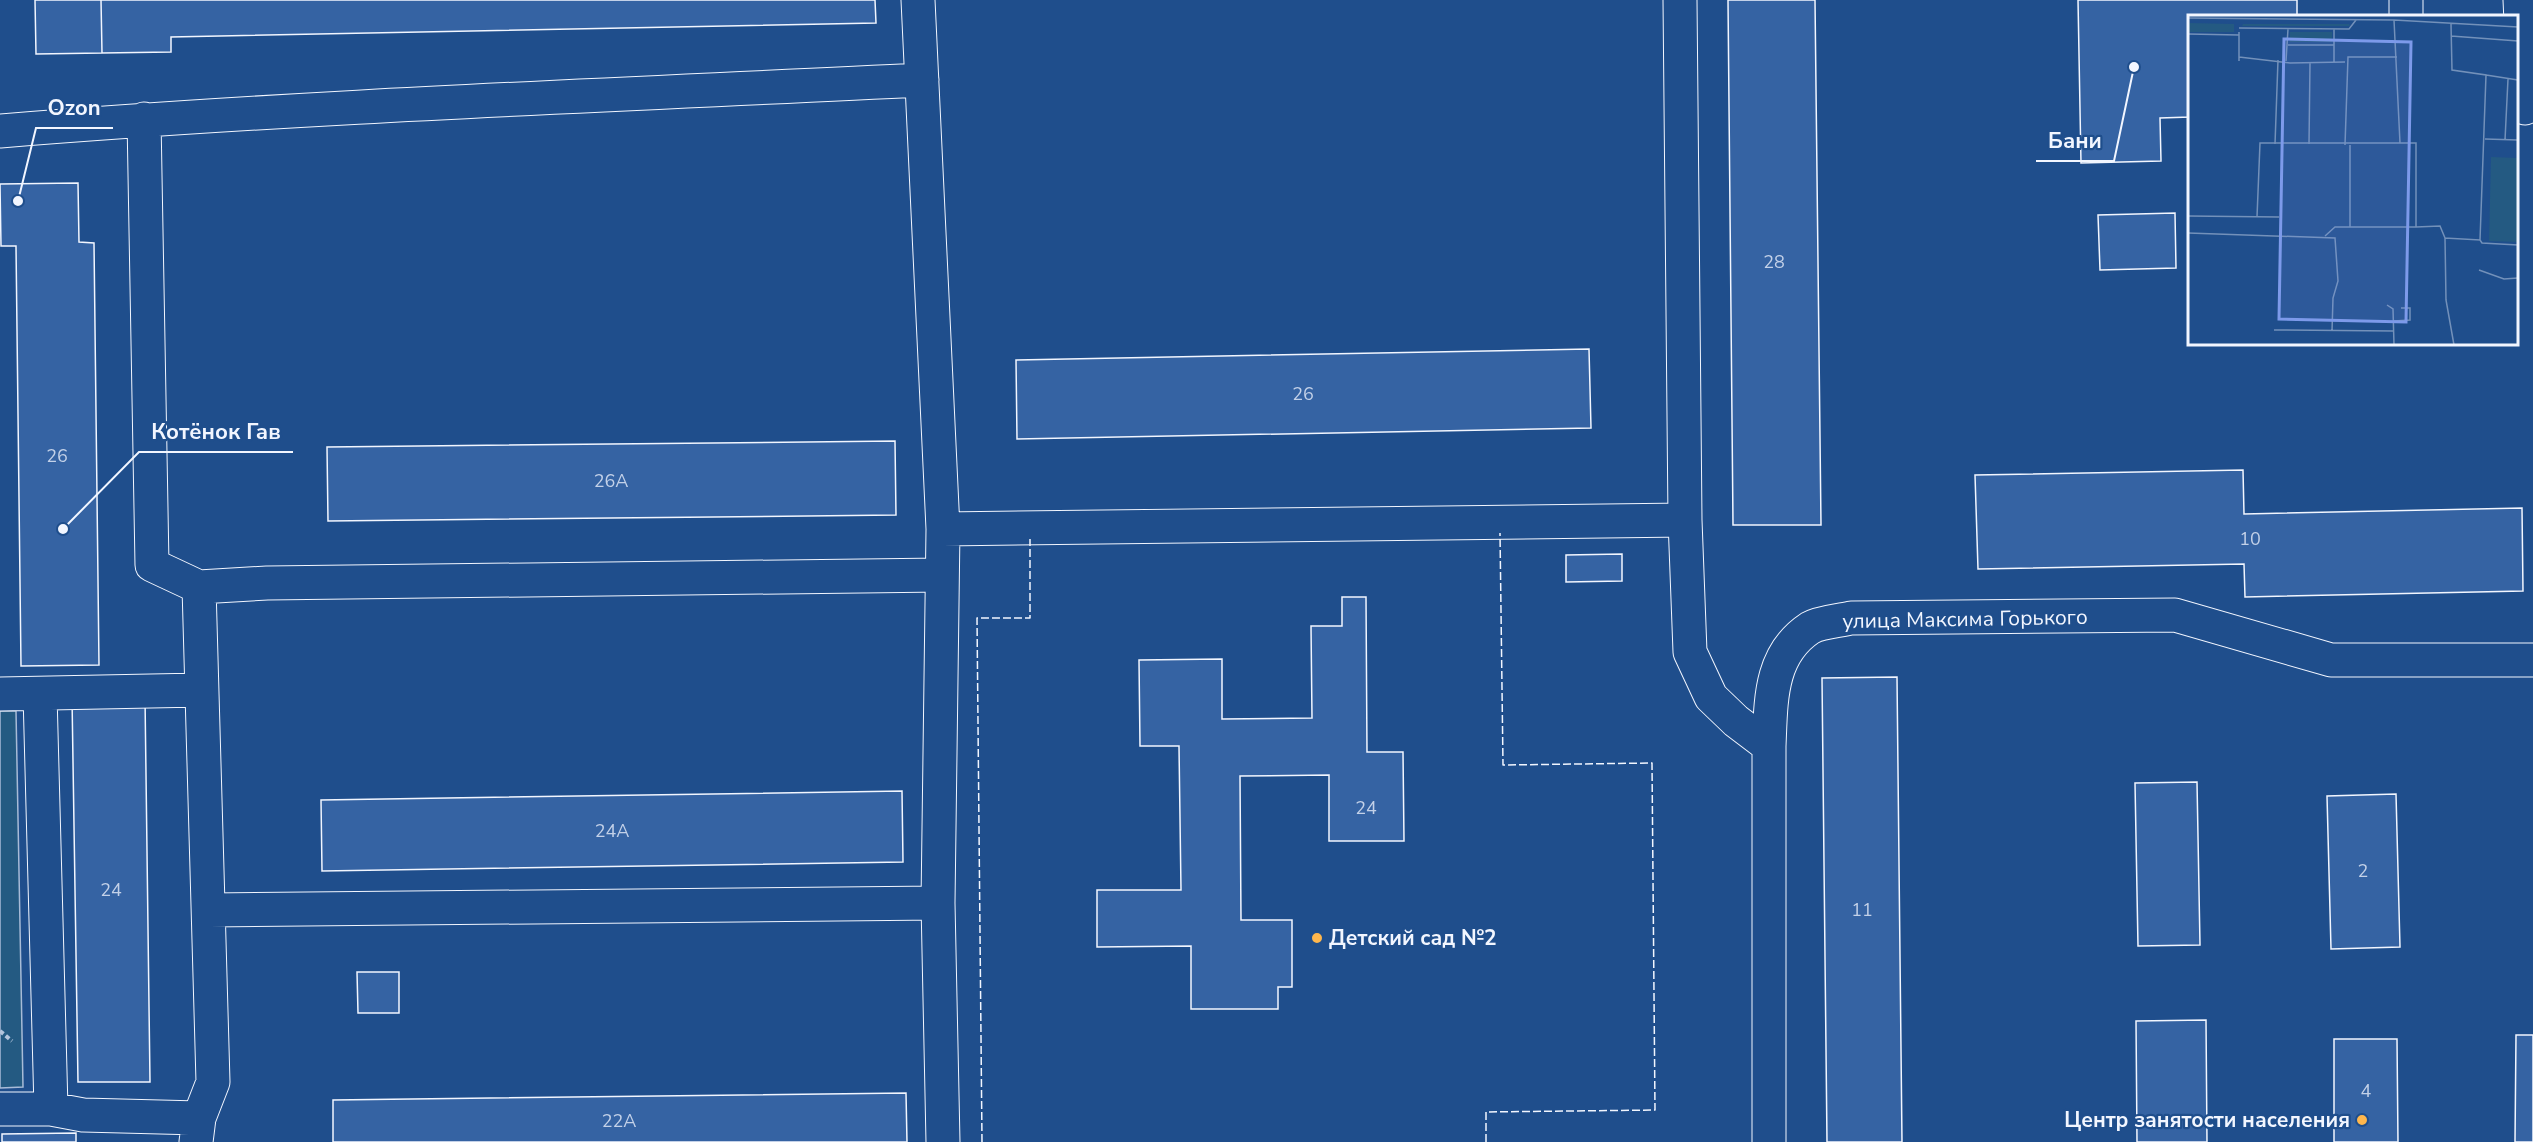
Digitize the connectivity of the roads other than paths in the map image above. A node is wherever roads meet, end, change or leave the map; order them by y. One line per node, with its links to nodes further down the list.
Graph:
1 (918, 0): 4 (street)
2 (1680, 0): 8 (street)
3 (2520, 0): 5 (street)
4 (922, 80): 6 (street); 9 (street)
5 (2525, 108)
6 (144, 119): 7 (street); 11 (street)
7 (0, 131)
8 (1685, 520): 9 (street); 16 (street)
9 (943, 529): 10 (street)
10 (942, 575): 11 (street); 17 (street)
11 (199, 587): 13 (street)
12 (2533, 660): 16 (street, улица Максима Горького)
13 (201, 690): 15 (street); 18 (street)
14 (0, 694): 15 (street)
15 (40, 694): 20 (street)
16 (1768, 746): 23 (street, улица Максима Горького)
17 (938, 903): 18 (street); 22 (street)
18 (210, 910): 21 (street)
19 (0, 1109): 20 (street)
20 (51, 1109): 21 (street)
21 (198, 1130)
22 (943, 1142)
23 (1769, 1142)

